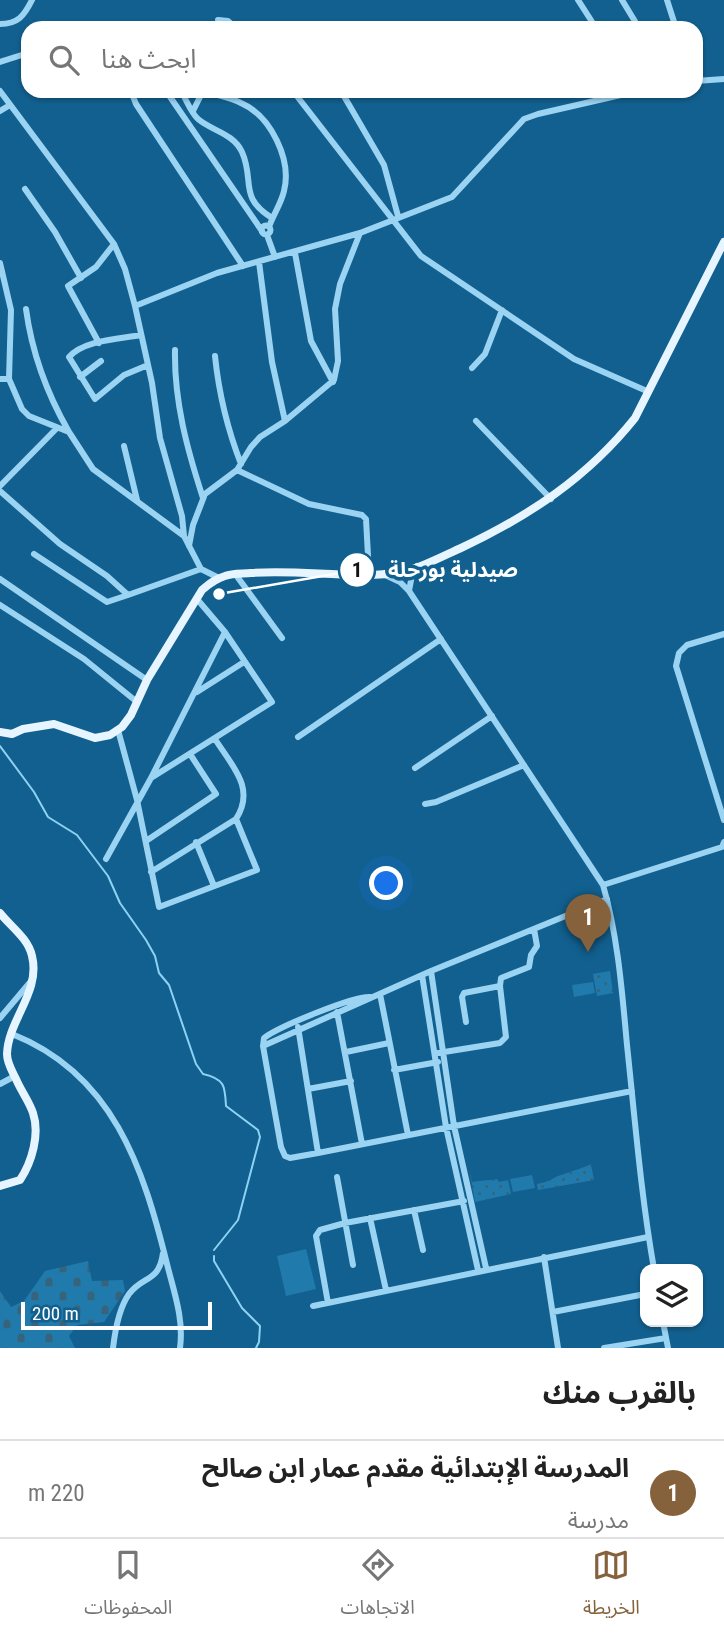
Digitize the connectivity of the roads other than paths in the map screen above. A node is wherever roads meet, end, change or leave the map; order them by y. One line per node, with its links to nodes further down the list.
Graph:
1 (32, 0): 10 (street)
2 (578, 0): 7 (street)
3 (621, 0): 8 (street)
4 (667, 0): 9 (street)
5 (218, 20): 6 (street)
6 (228, 21)
7 (592, 21)
8 (634, 21)
9 (674, 21)
10 (0, 24)
11 (21, 55): 12 (street)
12 (0, 62)
13 (703, 78): 14 (street)
14 (724, 79)
15 (0, 91): 24 (street)
16 (133, 98): 38 (street)
17 (171, 98): 30 (street)
18 (185, 98): 26 (street)
19 (199, 98): 26 (street)
20 (226, 98): 29 (street)
21 (299, 98): 28 (street)
22 (345, 98): 28 (street)
23 (599, 98): 28 (street)
24 (10, 105): 25 (street); 33 (street)
25 (0, 111)
26 (192, 111): 29 (street)
27 (25, 190): 39 (street)
28 (396, 217): 31 (street); 42 (street)
29 (272, 218): 30 (street)
30 (266, 231): 35 (street)
31 (360, 233): 34 (street); 53 (street)
32 (724, 242): 54 (main road)
33 (114, 244): 39 (street); 40 (street)
34 (295, 253): 35 (street); 53 (street)
35 (275, 257): 36 (street)
36 (259, 262): 38 (street); 55 (street)
37 (0, 263): 52 (street)
38 (243, 266): 40 (street)
39 (81, 278): 44 (street)
40 (135, 306): 43 (street)
41 (26, 309): 58 (street)
42 (502, 310): 49 (street); 54 (street)
43 (141, 335): 44 (street); 48 (street)
44 (99, 343): 50 (street)
45 (175, 350): 64 (street)
46 (215, 356): 60 (street)
47 (101, 361): 50 (street)
48 (148, 365): 50 (street); 65 (street)
49 (472, 368)
50 (80, 377)
51 (0, 379): 52 (street)
52 (9, 379): 57 (street)
53 (332, 382): 55 (street)
54 (649, 392): 62 (main road)
55 (285, 421): 60 (street)
56 (476, 421): 62 (street)
57 (57, 428): 58 (street); 61 (street)
58 (69, 432): 63 (street)
59 (124, 446): 63 (street)
60 (239, 467): 64 (street); 70 (street)
61 (0, 489): 76 (street)
62 (551, 499): 68 (main road)
63 (137, 500): 65 (street)
64 (203, 500): 66 (street)
65 (184, 536): 66 (street)
66 (189, 546): 69 (street)
67 (34, 554): 76 (street)
68 (417, 566): 71 (main road); 75 (street)
69 (201, 569): 73 (street); 76 (street)
70 (369, 573): 71 (main road); 72 (main road)
71 (382, 574): 75 (street)
72 (236, 575): 73 (main road); 81 (street)
73 (219, 578): 77 (main road)
74 (0, 579): 84 (street)
75 (409, 591): 82 (street)
76 (128, 595)
77 (197, 599): 79 (street); 84 (main road)
78 (0, 605): 86 (street)
79 (225, 632): 83 (street); 85 (street)
80 (724, 634): 101 (street)
81 (282, 638)
82 (441, 639): 87 (street); 91 (street)
83 (244, 662): 85 (street); 92 (street)
84 (146, 680): 86 (main road)
85 (195, 693): 97 (street)
86 (136, 702): 88 (main road)
87 (492, 716): 95 (street); 96 (street)
88 (118, 730): 90 (main road); 98 (street)
89 (0, 732): 90 (main road)
90 (12, 734): 93 (main road)
91 (298, 737)
92 (215, 739): 94 (street); 100 (street)
93 (0, 740)
94 (190, 754): 97 (street); 102 (street)
95 (524, 765): 99 (street); 107 (street)
96 (415, 768)
97 (151, 778): 98 (street)
98 (137, 800): 102 (street); 105 (street)
99 (425, 804)
100 (236, 819): 103 (street); 108 (street)
101 (724, 820)
102 (146, 841): 106 (street)
103 (197, 842): 106 (street); 108 (street)
104 (724, 842): 107 (street)
105 (106, 859)
106 (150, 872): 108 (street)
107 (603, 885): 109 (street)
108 (214, 887)
109 (607, 900): 111 (street); 134 (street)
110 (0, 914): 114 (main road)
111 (534, 929): 112 (street); 115 (street)
112 (431, 971): 113 (street); 127 (street)
113 (422, 975): 116 (street); 126 (street)
114 (32, 980): 120 (street); 123 (main road)
115 (500, 986): 121 (street); 127 (street)
116 (380, 993): 117 (street); 124 (street)
117 (370, 998): 118 (street); 119 (street)
118 (335, 1006): 119 (street); 122 (street)
119 (337, 1014): 122 (street); 125 (street)
120 (0, 1016)
121 (466, 1022)
122 (297, 1026): 133 (street); 138 (street)
123 (12, 1034): 130 (main road); 147 (street)
124 (388, 1043): 125 (street); 129 (street)
125 (346, 1052): 131 (street)
126 (433, 1054): 127 (street); 128 (street)
127 (443, 1057): 128 (street); 135 (street)
128 (435, 1062): 129 (street); 135 (street)
129 (394, 1070): 136 (street)
130 (15, 1076): 132 (street); 140 (main road)
131 (351, 1081): 133 (street); 137 (street)
132 (0, 1084)
133 (308, 1088): 138 (street)
134 (632, 1091): 135 (street); 146 (street)
135 (450, 1126): 136 (street); 141 (street); 142 (street)
136 (408, 1135): 137 (street)
137 (362, 1144): 138 (street)
138 (318, 1153)
139 (337, 1177): 145 (street)
140 (0, 1186)
141 (470, 1200): 142 (street); 152 (street)
142 (461, 1202): 143 (street); 153 (street)
143 (414, 1210): 144 (street); 148 (street)
144 (370, 1218): 145 (street); 154 (street)
145 (345, 1223): 151 (street); 156 (street)
146 (648, 1237): 149 (street); 150 (street)
147 (163, 1248): 161 (street); 162 (street)
148 (423, 1250)
149 (544, 1257): 152 (street); 158 (street)
150 (653, 1264)
151 (353, 1265)
152 (486, 1268): 153 (street)
153 (478, 1270): 154 (street)
154 (386, 1290): 156 (street)
155 (640, 1295): 158 (street)
156 (328, 1303): 157 (street)
157 (313, 1306)
158 (553, 1312): 163 (street)
159 (664, 1327): 160 (street)
160 (666, 1338): 164 (street); 165 (street)
161 (113, 1348)
162 (180, 1348)
163 (558, 1348)
164 (604, 1348)
165 (668, 1348)

